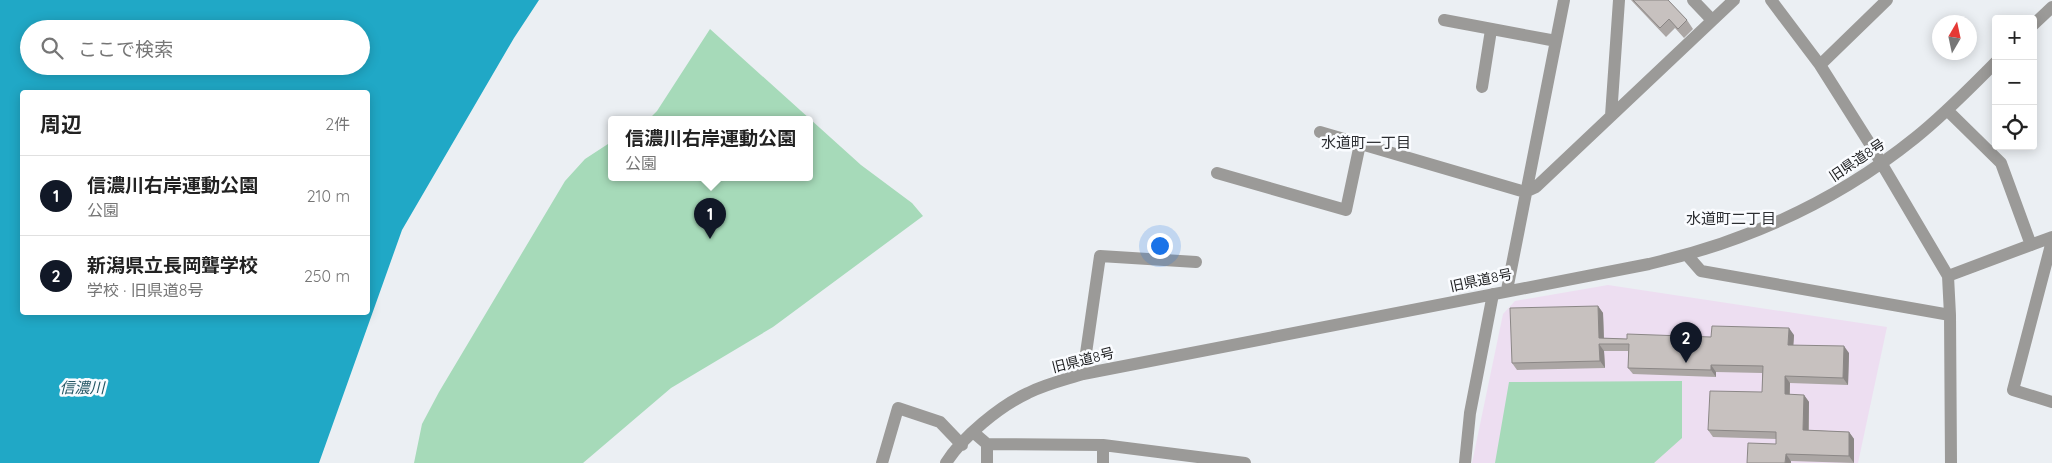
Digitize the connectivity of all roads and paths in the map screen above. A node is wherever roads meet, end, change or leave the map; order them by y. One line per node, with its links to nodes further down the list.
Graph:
1 (1564, 0): 12 (street)
2 (1619, 0): 17 (street)
3 (1692, 0): 9 (street)
4 (1734, 0): 9 (street)
5 (1771, 0): 13 (street)
6 (1887, 0): 13 (street)
7 (2052, 7): 10 (street)
8 (1444, 20): 11 (street)
9 (1712, 20): 17 (street)
10 (2037, 21)
11 (1491, 30): 12 (street); 15 (street)
12 (1556, 41): 22 (street)
13 (1820, 65): 20 (street)
14 (1992, 66): 16 (street, 旧県道8号)
15 (1482, 87)
16 (1947, 110): 20 (street, 旧県道8号); 24 (street)
17 (1611, 116): 22 (street)
18 (1320, 132): 19 (street)
19 (1360, 144): 21 (street); 22 (street)
20 (1880, 163): 25 (street, 旧県道8号); 27 (street)
21 (1217, 173)
22 (1525, 192): 28 (street)
23 (2052, 239): 24 (street); 32 (street)
24 (2030, 245): 27 (street)
25 (1687, 255): 28 (street, 旧県道8号); 30 (street)
26 (1196, 262): 31 (street)
27 (1948, 276): 30 (street)
28 (1507, 290): 29 (street, 旧県道8号)
29 (1493, 294): 31 (street, 旧県道8号); 43 (street)
30 (1950, 315): 44 (street)
31 (1083, 374): 33 (street, 旧県道8号)
32 (2052, 402)
33 (973, 432): 34 (street); 35 (street, 旧県道8号)
34 (987, 444): 36 (street); 40 (street)
35 (962, 445): 38 (street); 39 (street, 旧県道8号)
36 (1103, 445): 37 (street); 41 (street)
37 (1183, 459): 42 (street)
38 (882, 463)
39 (946, 463)
40 (987, 463)
41 (1103, 463)
42 (1245, 463)
43 (1465, 463)
44 (1951, 463)

